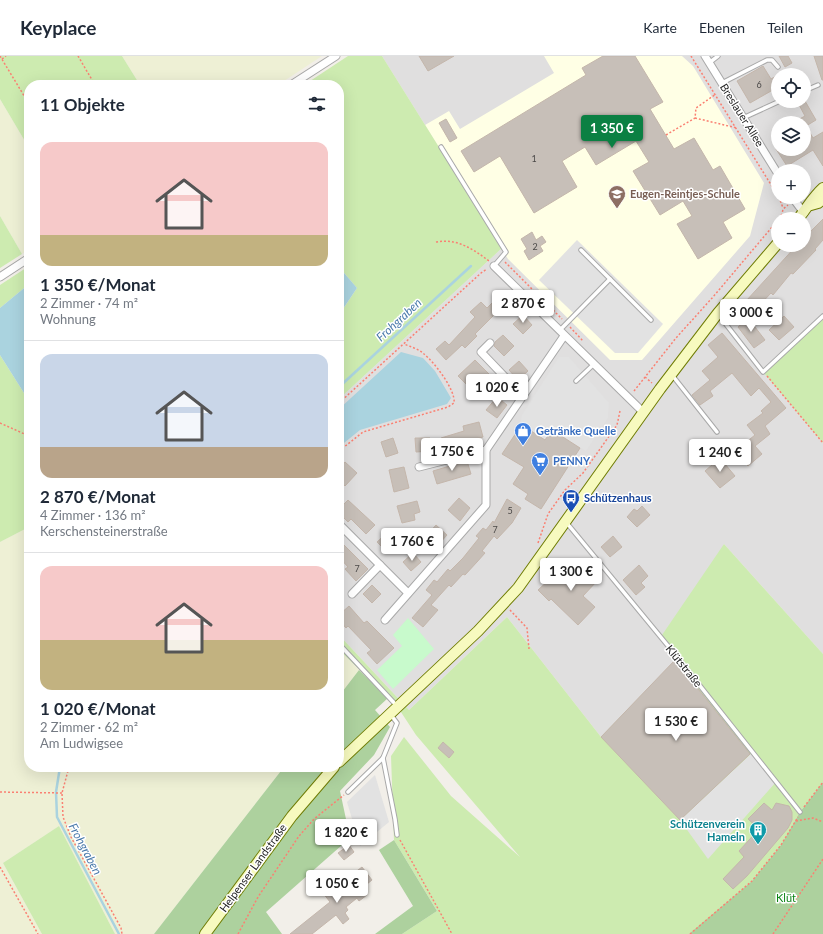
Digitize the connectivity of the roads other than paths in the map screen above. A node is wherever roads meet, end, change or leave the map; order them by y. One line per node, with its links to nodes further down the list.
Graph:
1 (336, 56): 6 (street)
2 (705, 56): 4 (street, Breslauer Allee)
3 (718, 56): 4 (lane)
4 (709, 63): 7 (street, Breslauer Allee)
5 (778, 67): 7 (lane)
6 (299, 80)
7 (722, 83): 11 (street, Breslauer Allee)
8 (818, 85): 9 (lane)
9 (811, 88)
10 (771, 105): 11 (lane)
11 (743, 118): 13 (street, Breslauer Allee)
12 (441, 147): 21 (lane)
13 (772, 164)
14 (823, 188): 16 (main road)
15 (823, 199): 16 (main road)
16 (811, 205): 17 (main road)
17 (805, 212)
18 (581, 250): 23 (lane)
19 (771, 250): 24 (main road)
20 (24, 261): 22 (street)
21 (494, 266): 27 (street)
22 (0, 277)
23 (610, 279): 26 (lane); 27 (lane)
24 (718, 313): 25 (lane); 30 (main road)
25 (823, 316)
26 (651, 320)
27 (562, 333): 29 (street); 32 (street)
28 (490, 343): 32 (street)
29 (593, 365): 31 (lane); 33 (street)
30 (671, 374): 33 (main road); 34 (lane)
31 (576, 381)
32 (523, 396): 35 (street)
33 (643, 412): 37 (main road)
34 (717, 432)
35 (486, 450): 36 (street); 40 (street)
36 (419, 467)
37 (566, 521): 44 (main road); 49 (lane, Klütstraße)
38 (344, 532): 39 (street)
39 (380, 565): 40 (street); 41 (street)
40 (408, 593): 42 (street)
41 (352, 594)
42 (385, 620)
43 (344, 650): 44 (lane)
44 (394, 709): 45 (main road); 46 (lane)
45 (344, 757)
46 (383, 758): 48 (lane); 50 (lane)
47 (330, 772): 51 (main road, Helpenser Landstraße)
48 (348, 792)
49 (800, 812)
50 (397, 835)
51 (205, 934)

